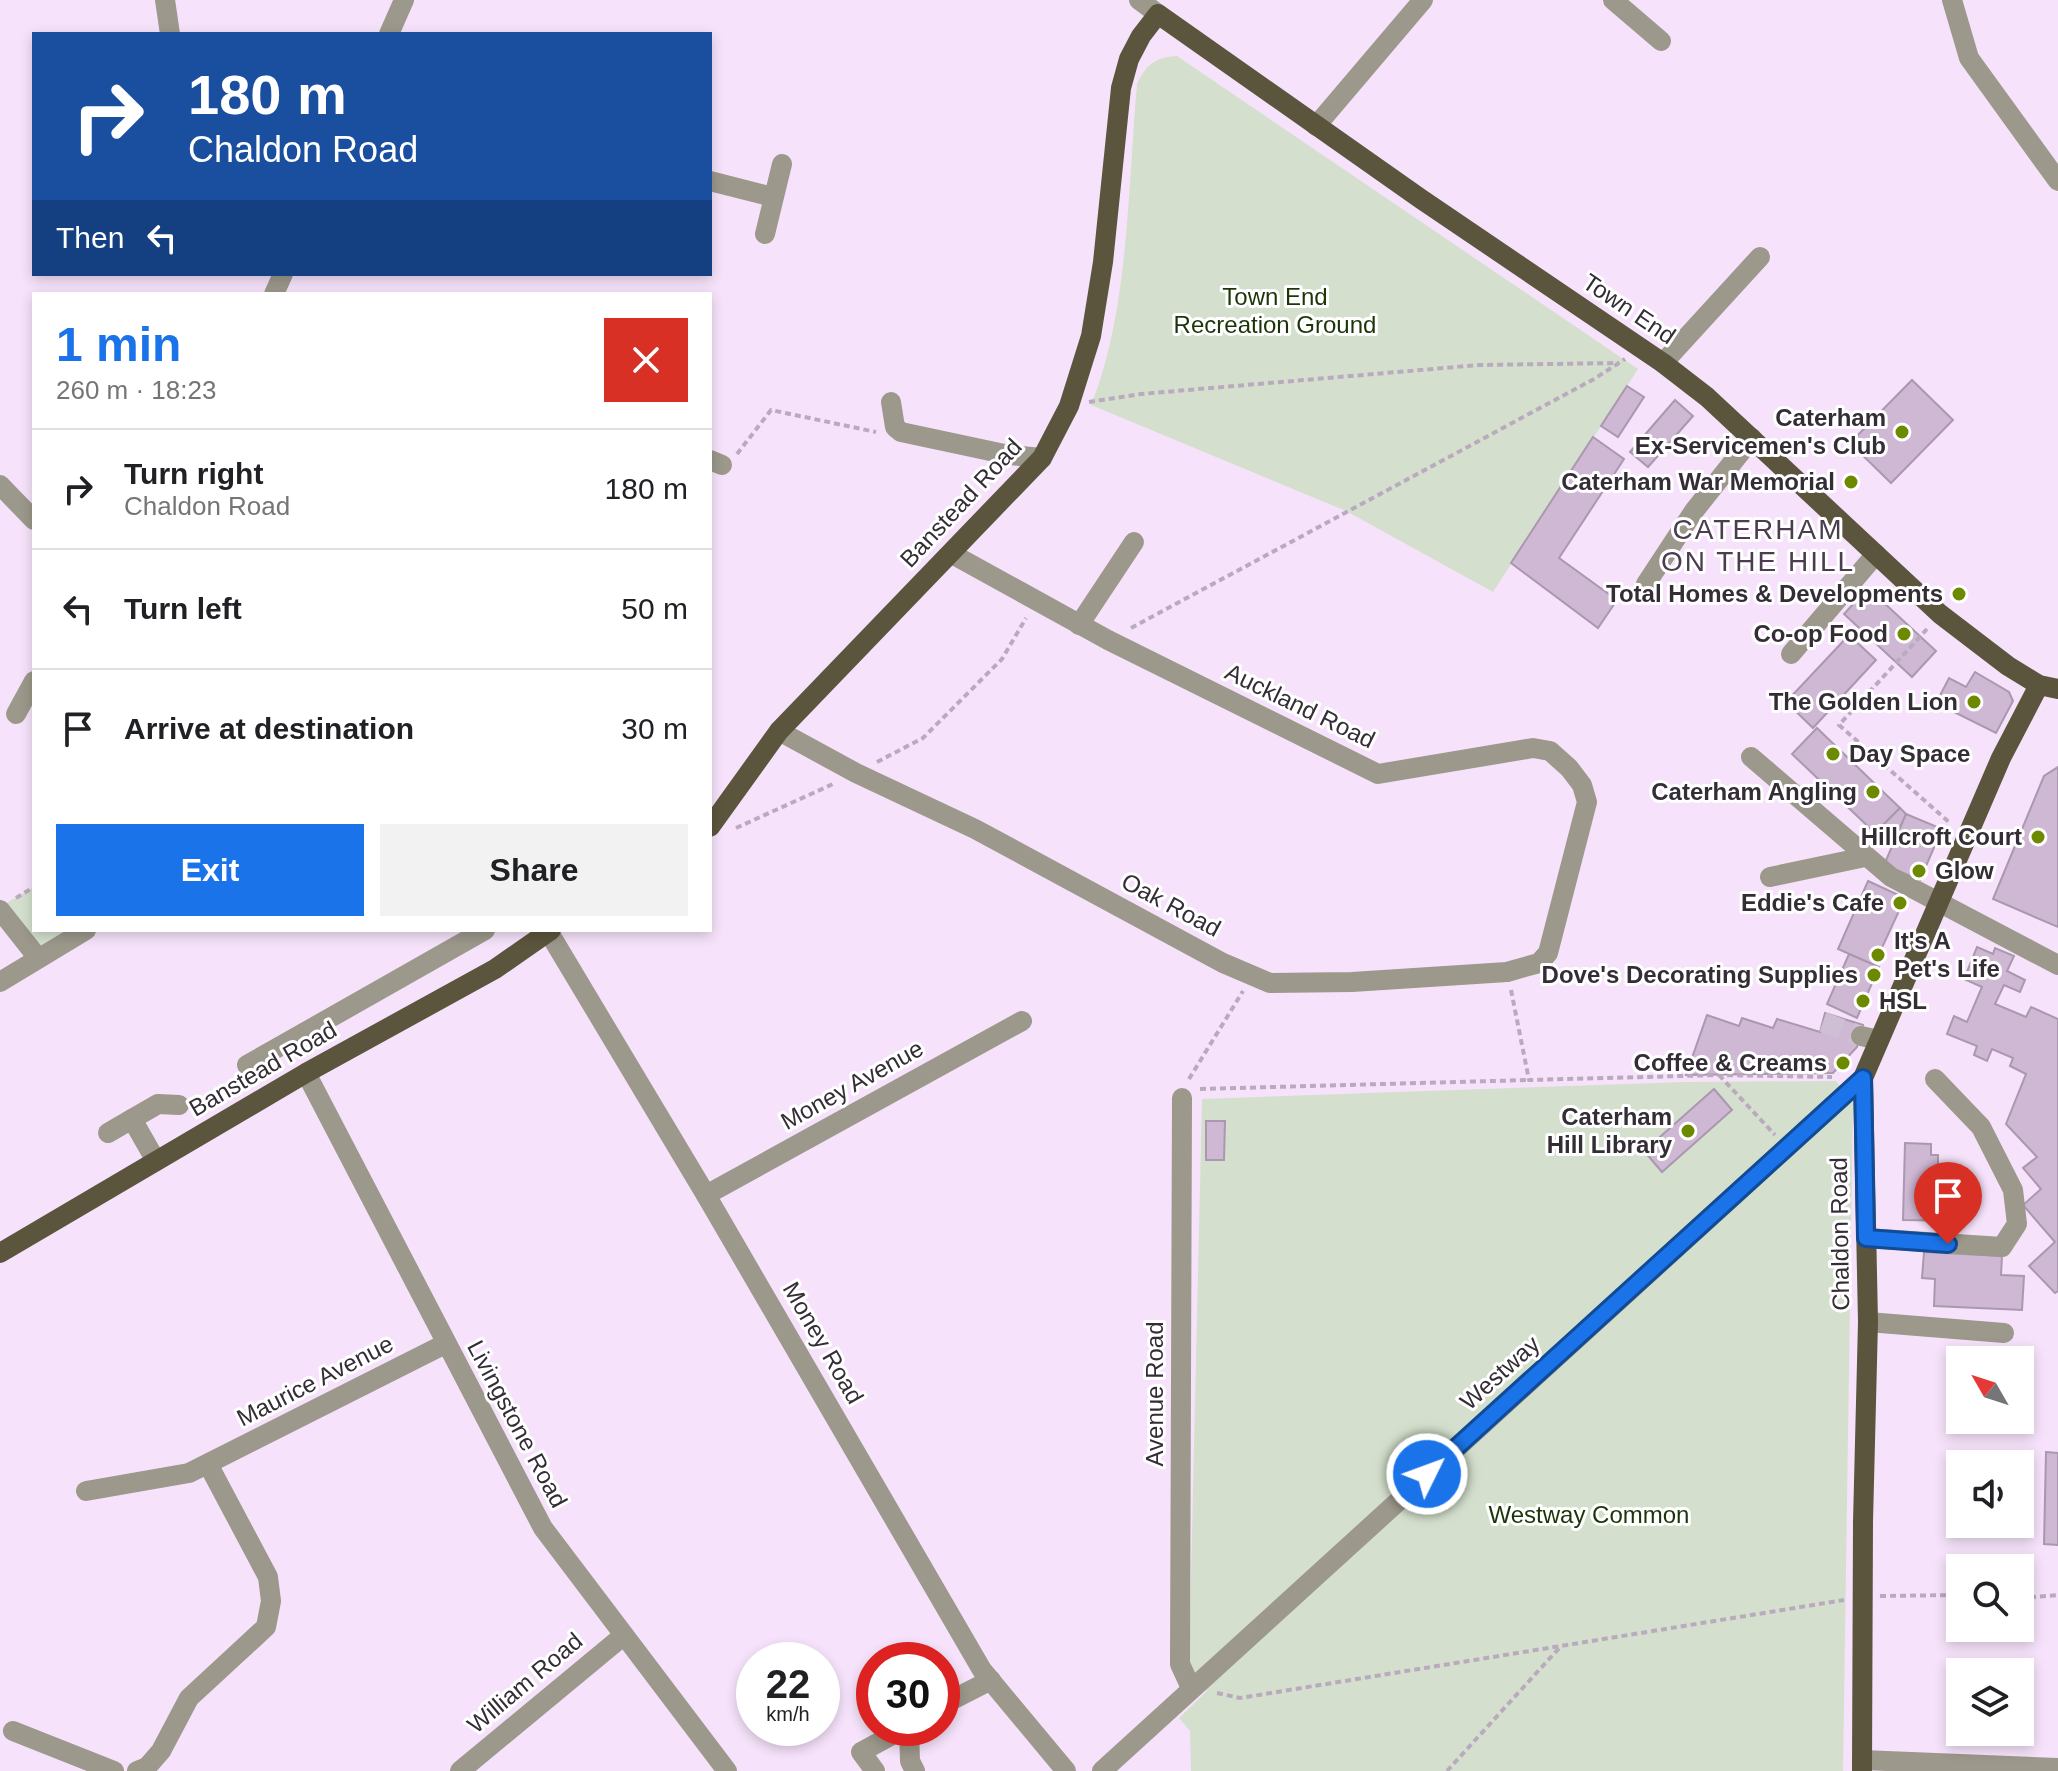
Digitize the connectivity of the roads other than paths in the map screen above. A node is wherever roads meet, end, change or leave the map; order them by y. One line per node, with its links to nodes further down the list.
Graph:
1 (165, 0): 8 (street)
2 (404, 0): 9 (street)
3 (1139, 0): 7 (street)
4 (1423, 0): 11 (street)
5 (1613, 0): 10 (street)
6 (1952, 0): 13 (street)
7 (1158, 14): 11 (main road, Town End); 21 (main road, Banstead Road)
8 (170, 32)
9 (390, 32)
10 (1661, 41)
11 (1316, 126): 18 (main road, Town End)
12 (782, 164): 15 (street)
13 (2058, 181)
14 (712, 182): 15 (street)
15 (773, 197): 16 (street)
16 (765, 234)
17 (1760, 257): 18 (street)
18 (1663, 363): 20 (main road, Town End)
19 (891, 402): 21 (street)
20 (1752, 438): 26 (main road, Town End); 27 (street)
21 (1042, 458): 25 (main road, Banstead Road)
22 (0, 485): 23 (street)
23 (32, 518)
24 (1134, 542): 28 (street)
25 (952, 554): 28 (street, Auckland Road); 33 (main road, Banstead Road)
26 (1876, 554): 29 (street); 31 (main road, Town End)
27 (1646, 584)
28 (1079, 625): 44 (street, Auckland Road)
29 (1791, 654)
30 (32, 685): 32 (street)
31 (2048, 687): 38 (main road, Chaldon Road)
32 (16, 714)
33 (779, 731): 35 (main road, Banstead Road); 44 (street, Oak Road)
34 (1751, 757): 36 (street)
35 (717, 830)
36 (1865, 857): 37 (street); 38 (street)
37 (1770, 877)
38 (1938, 900): 46 (street); 51 (main road, Chaldon Road)
39 (0, 910): 45 (street)
40 (83, 932): 45 (street)
41 (481, 932): 49 (street)
42 (549, 932): 50 (main road, Banstead Road)
43 (551, 932): 58 (street, Money Road)
44 (1553, 935)
45 (38, 958): 47 (street)
46 (2058, 965)
47 (0, 982)
48 (1022, 1021): 58 (street, Money Avenue)
49 (247, 1065)
50 (306, 1073): 57 (main road, Banstead Road); 63 (street, Livingstone Road)
51 (1863, 1078): 59 (main road, Chaldon Road); 68 (street, Westway)
52 (1935, 1079): 59 (street)
53 (1182, 1094): 68 (street, Avenue Road)
54 (179, 1105): 55 (street)
55 (132, 1119): 56 (street); 57 (street)
56 (108, 1133)
57 (156, 1161): 60 (main road, Banstead Road)
58 (706, 1195): 67 (street, Money Road)
59 (1866, 1238): 61 (main road, Chaldon Road)
60 (0, 1253)
61 (1868, 1322): 62 (street); 73 (main road, Chaldon Road)
62 (2004, 1333)
63 (445, 1344): 64 (street, Maurice Avenue); 66 (street, Livingstone Road)
64 (208, 1464): 65 (street, Maurice Avenue); 76 (street)
65 (86, 1491)
66 (623, 1636): 77 (street, William Road); 78 (street, Livingstone Road)
67 (991, 1680): 69 (street); 81 (street, Money Road)
68 (1191, 1688): 82 (street, Westway)
69 (960, 1696)
70 (13, 1731): 75 (street)
71 (872, 1746): 79 (street)
72 (909, 1746): 80 (street)
73 (1862, 1766): 74 (street)
74 (2058, 1769)
75 (114, 1771)
76 (137, 1771)
77 (460, 1771)
78 (727, 1771)
79 (875, 1771)
80 (915, 1771)
81 (1066, 1771)
82 (1102, 1771)

